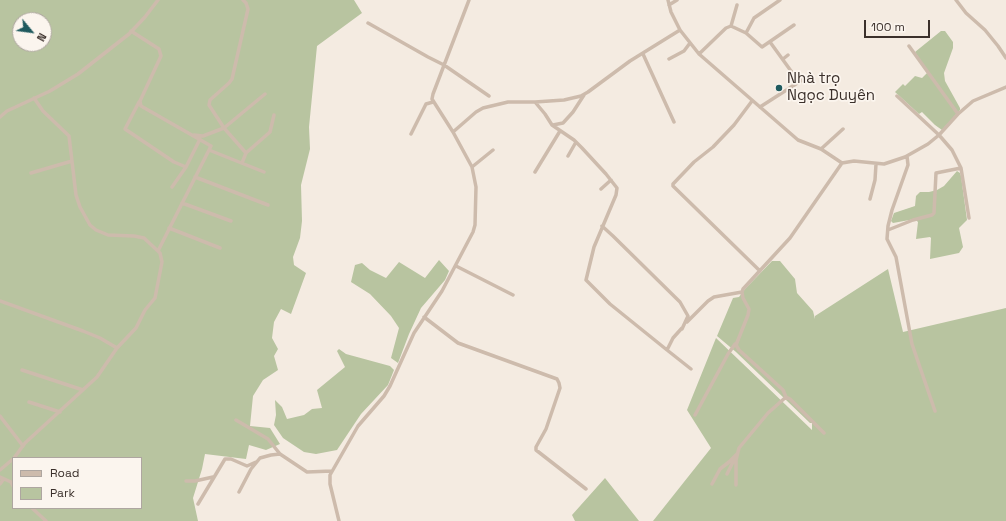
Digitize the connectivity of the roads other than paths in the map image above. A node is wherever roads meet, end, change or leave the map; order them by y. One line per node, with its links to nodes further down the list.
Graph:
1 (158, 0): 14 (street)
2 (243, 0): 44 (street)
3 (470, 0): 25 (street)
4 (668, 0): 8 (street)
5 (677, 0): 8 (street)
6 (780, 0): 15 (street)
7 (956, 0): 22 (street)
8 (669, 5): 13 (street)
9 (738, 6): 12 (street)
10 (368, 23): 25 (street)
11 (794, 25): 16 (street)
12 (731, 26): 15 (street); 20 (street)
13 (680, 30): 17 (street); 19 (street)
14 (131, 31): 33 (street); 34 (street)
15 (746, 33): 16 (street)
16 (770, 42): 24 (street)
17 (690, 43): 20 (street); 23 (street)
18 (909, 46): 39 (street)
19 (643, 54): 30 (street); 42 (street)
20 (699, 54): 35 (street)
21 (788, 55): 24 (street)
22 (1006, 58)
23 (669, 59)
24 (783, 59): 27 (street)
25 (444, 65): 31 (street); 36 (street)
26 (806, 78): 27 (street)
27 (799, 82): 38 (street)
28 (1006, 87): 39 (street)
29 (265, 94): 44 (street)
30 (585, 94): 37 (street); 43 (street)
31 (490, 96)
32 (897, 96): 50 (street)
33 (34, 98): 41 (street); 59 (street)
34 (140, 101): 49 (street); 63 (street)
35 (752, 101): 38 (street); 84 (street)
36 (433, 102): 47 (street); 48 (street)
37 (535, 102): 43 (street); 47 (street)
38 (760, 107): 53 (street)
39 (958, 114): 50 (street)
40 (274, 115): 56 (street)
41 (0, 117)
42 (674, 122)
43 (552, 125): 46 (street)
44 (224, 128): 49 (street); 56 (street)
45 (843, 128): 53 (street)
46 (560, 131): 52 (street); 67 (street)
47 (453, 132): 64 (street)
48 (411, 134)
49 (193, 135): 51 (street)
50 (939, 136): 58 (street); 65 (street)
51 (200, 139): 54 (street); 63 (street)
52 (576, 142): 57 (street); 70 (street)
53 (821, 149): 61 (street)
54 (209, 150): 60 (street); 69 (street)
55 (493, 150): 64 (street)
56 (246, 153): 60 (street)
57 (568, 156)
58 (907, 156): 62 (street); 80 (street)
59 (72, 161): 68 (street); 82 (street)
60 (242, 163): 66 (street)
61 (842, 163): 62 (street); 84 (street)
62 (876, 164): 73 (street)
63 (186, 167): 71 (street)
64 (472, 167): 83 (street)
65 (961, 168): 76 (street); 80 (street)
66 (264, 172)
67 (535, 172)
68 (31, 173)
69 (195, 177): 74 (street); 75 (street)
70 (611, 180): 72 (street); 78 (street)
71 (172, 187)
72 (601, 190)
73 (870, 198)
74 (182, 203): 77 (street); 79 (street)
75 (268, 205)
76 (969, 218)
77 (231, 221)
78 (602, 226): 89 (street); 92 (street)
79 (169, 228): 81 (street); 82 (street)
80 (888, 230): 98 (street)
81 (220, 248)
82 (158, 251): 91 (street)
83 (456, 266): 86 (street); 88 (street)
84 (760, 271): 85 (street)
85 (742, 292): 89 (street); 90 (street)
86 (512, 295)
87 (0, 301): 91 (street)
88 (424, 317): 111 (street); 120 (street)
89 (682, 329): 92 (street)
90 (736, 343): 96 (street); 100 (street)
91 (118, 348): 95 (street)
92 (666, 350): 93 (street)
93 (691, 369)
94 (22, 370): 95 (street)
95 (83, 390): 99 (street)
96 (786, 398): 103 (street); 106 (street)
97 (29, 402): 99 (street)
98 (935, 411)
99 (60, 412): 104 (street)
100 (695, 415)
101 (0, 416): 104 (street)
102 (236, 420): 105 (street)
103 (824, 433)
104 (23, 446): 107 (street)
105 (280, 454): 109 (street); 111 (street)
106 (737, 454): 112 (street); 117 (street); 118 (street)
107 (14, 457)
108 (12, 459): 110 (street)
109 (256, 462): 114 (street); 121 (street)
110 (0, 470): 113 (street)
111 (332, 471): 125 (street)
112 (727, 474)
113 (0, 476): 115 (street); 116 (street)
114 (213, 477): 119 (street); 122 (street)
115 (0, 484)
116 (12, 484)
117 (712, 484)
118 (736, 485)
119 (188, 486)
120 (586, 489)
121 (239, 492)
122 (198, 504)
123 (33, 509): 124 (street)
124 (46, 521)
125 (340, 521)

